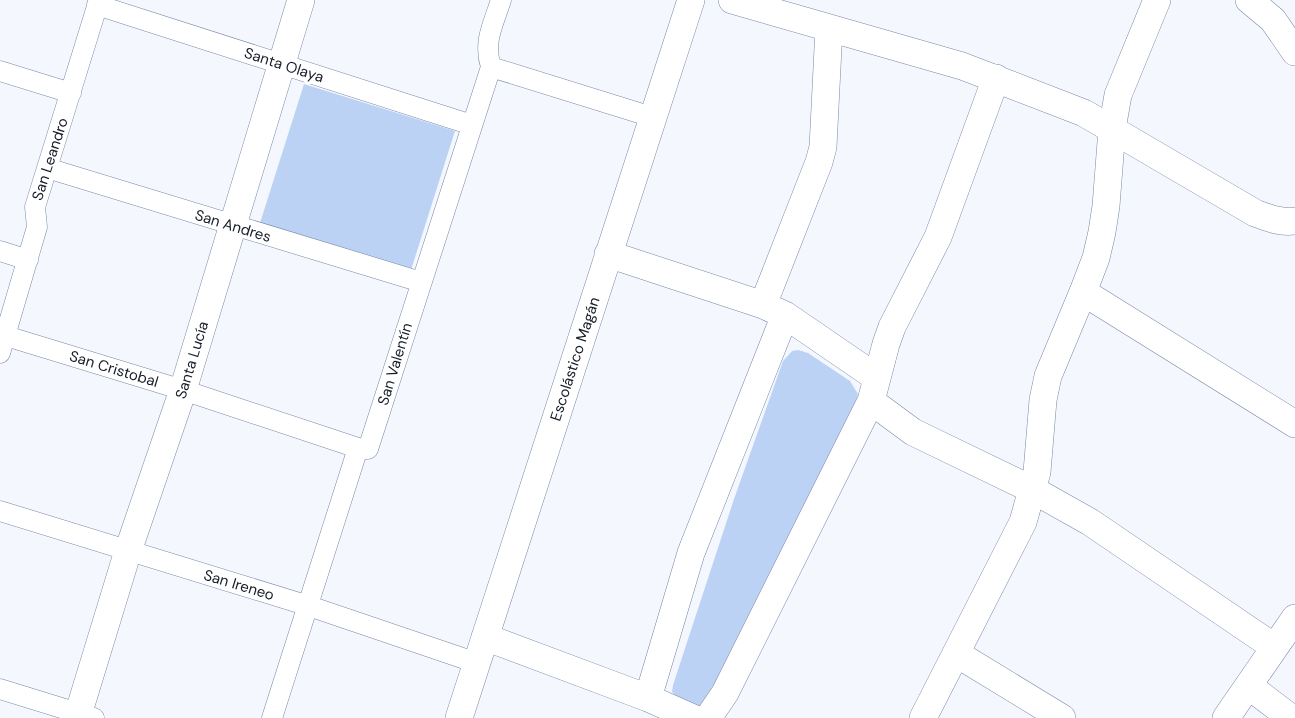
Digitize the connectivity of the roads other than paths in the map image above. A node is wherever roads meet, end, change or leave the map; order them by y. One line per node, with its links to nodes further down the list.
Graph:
1 (301, 0): 10 (street, Santa Lucía)
2 (501, 0): 11 (street, San Valentín)
3 (691, 0): 15 (street, Escolástico Magán)
4 (732, 0): 8 (street)
5 (1157, 0): 17 (street)
6 (1249, 0): 9 (street)
7 (98, 2): 10 (street, Santa Olaya); 14 (street, San Leandro)
8 (829, 28): 13 (street); 26 (street)
9 (1295, 52)
10 (281, 64): 16 (street, Santa Olaya); 20 (street, Santa Lucía)
11 (491, 67): 15 (street); 16 (street, San Valentín)
12 (0, 71): 14 (street)
13 (996, 78): 17 (street); 28 (street)
14 (71, 93): 18 (street, San Leandro)
15 (652, 117): 22 (street, Escolástico Magán)
16 (472, 125): 24 (street, San Valentín)
17 (1112, 129): 19 (street); 25 (street)
18 (46, 168): 20 (street, San Andres); 23 (street, San Leandro)
19 (1295, 221)
20 (232, 226): 24 (street, San Andres); 29 (street, Santa Lucía)
21 (0, 251): 23 (street)
22 (608, 254): 26 (street); 37 (street, Escolástico Magán)
23 (28, 260): 27 (street, San Leandro)
24 (420, 282): 31 (street, San Valentín)
25 (1083, 292): 30 (street); 32 (street)
26 (774, 310): 28 (street); 43 (street)
27 (3, 345): 29 (street, San Cristobal)
28 (874, 389): 32 (street); 48 (street)
29 (183, 390): 31 (street, San Cristobal); 34 (street, Santa Lucía)
30 (1295, 424)
31 (358, 448): 35 (street, San Valentín)
32 (1033, 490): 38 (street); 39 (street)
33 (0, 511): 34 (street, San Ireneo)
34 (128, 551): 35 (street, San Ireneo); 44 (street, Santa Lucía)
35 (309, 606): 40 (street, San Ireneo); 45 (street, San Valentín)
36 (1295, 618): 38 (street)
37 (485, 637): 40 (street, Escolástico Magán); 43 (street)
38 (1274, 646): 41 (street)
39 (957, 654): 49 (street); 50 (street)
40 (477, 663): 46 (street, Escolástico Magán)
41 (1249, 686): 51 (street); 52 (street)
42 (0, 689): 44 (street)
43 (648, 698): 47 (street)
44 (83, 716)
45 (272, 718)
46 (459, 718)
47 (693, 718)
48 (708, 718)
49 (923, 718)
50 (1062, 718)
51 (1226, 718)
52 (1291, 718)

